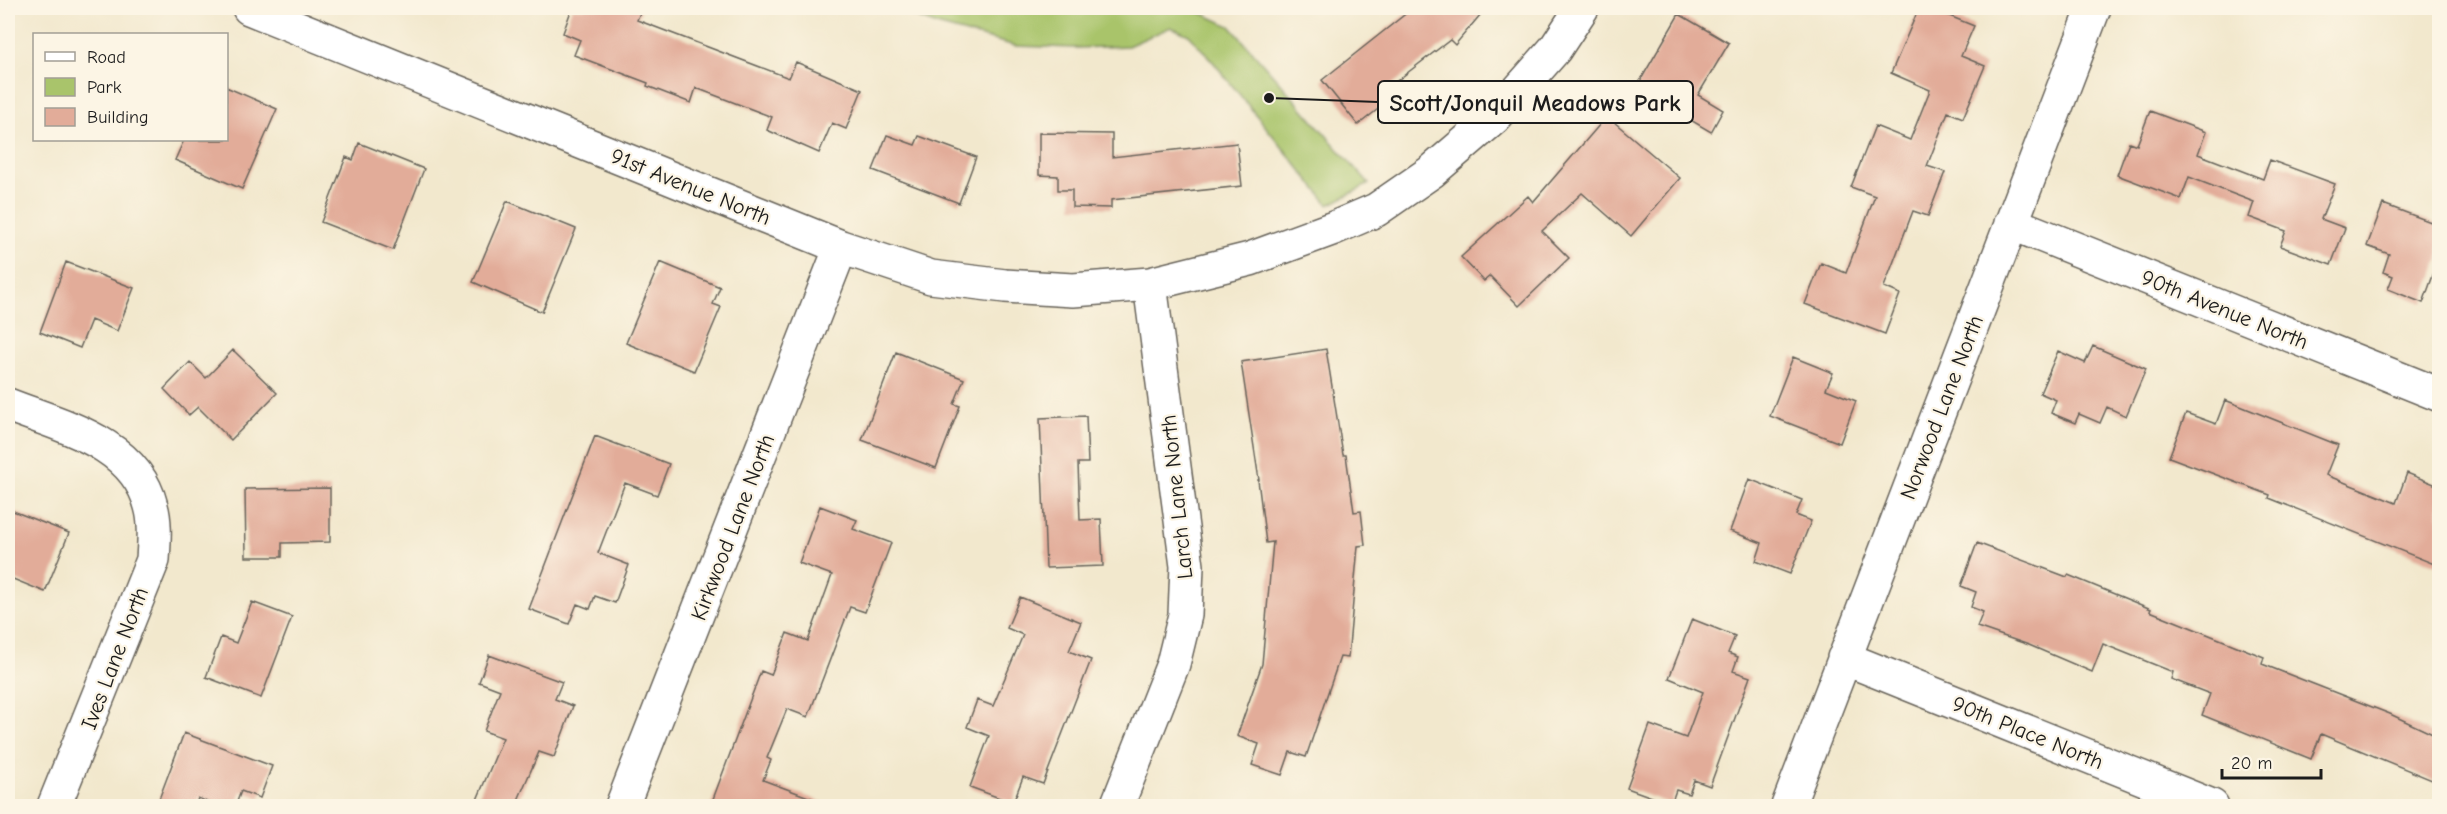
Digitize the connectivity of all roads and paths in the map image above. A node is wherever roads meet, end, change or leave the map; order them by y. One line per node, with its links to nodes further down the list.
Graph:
1 (249, 8): 5 (street, 91st Avenue North)
2 (1582, 8): 6 (street, 91st Avenue North)
3 (2094, 8): 4 (street, Norwood Lane North)
4 (2011, 223): 7 (street, 90th Avenue North); 9 (street, Norwood Lane North)
5 (842, 247): 6 (street, 91st Avenue North); 11 (street, Kirkwood Lane North)
6 (1150, 284): 12 (street, Larch Lane North)
7 (2439, 395)
8 (8, 405): 10 (street, Ives Lane North)
9 (1844, 658): 13 (street, Norwood Lane North); 14 (street, 90th Place North)
10 (54, 807)
11 (622, 807)
12 (1117, 807)
13 (1788, 807)
14 (2212, 807)

